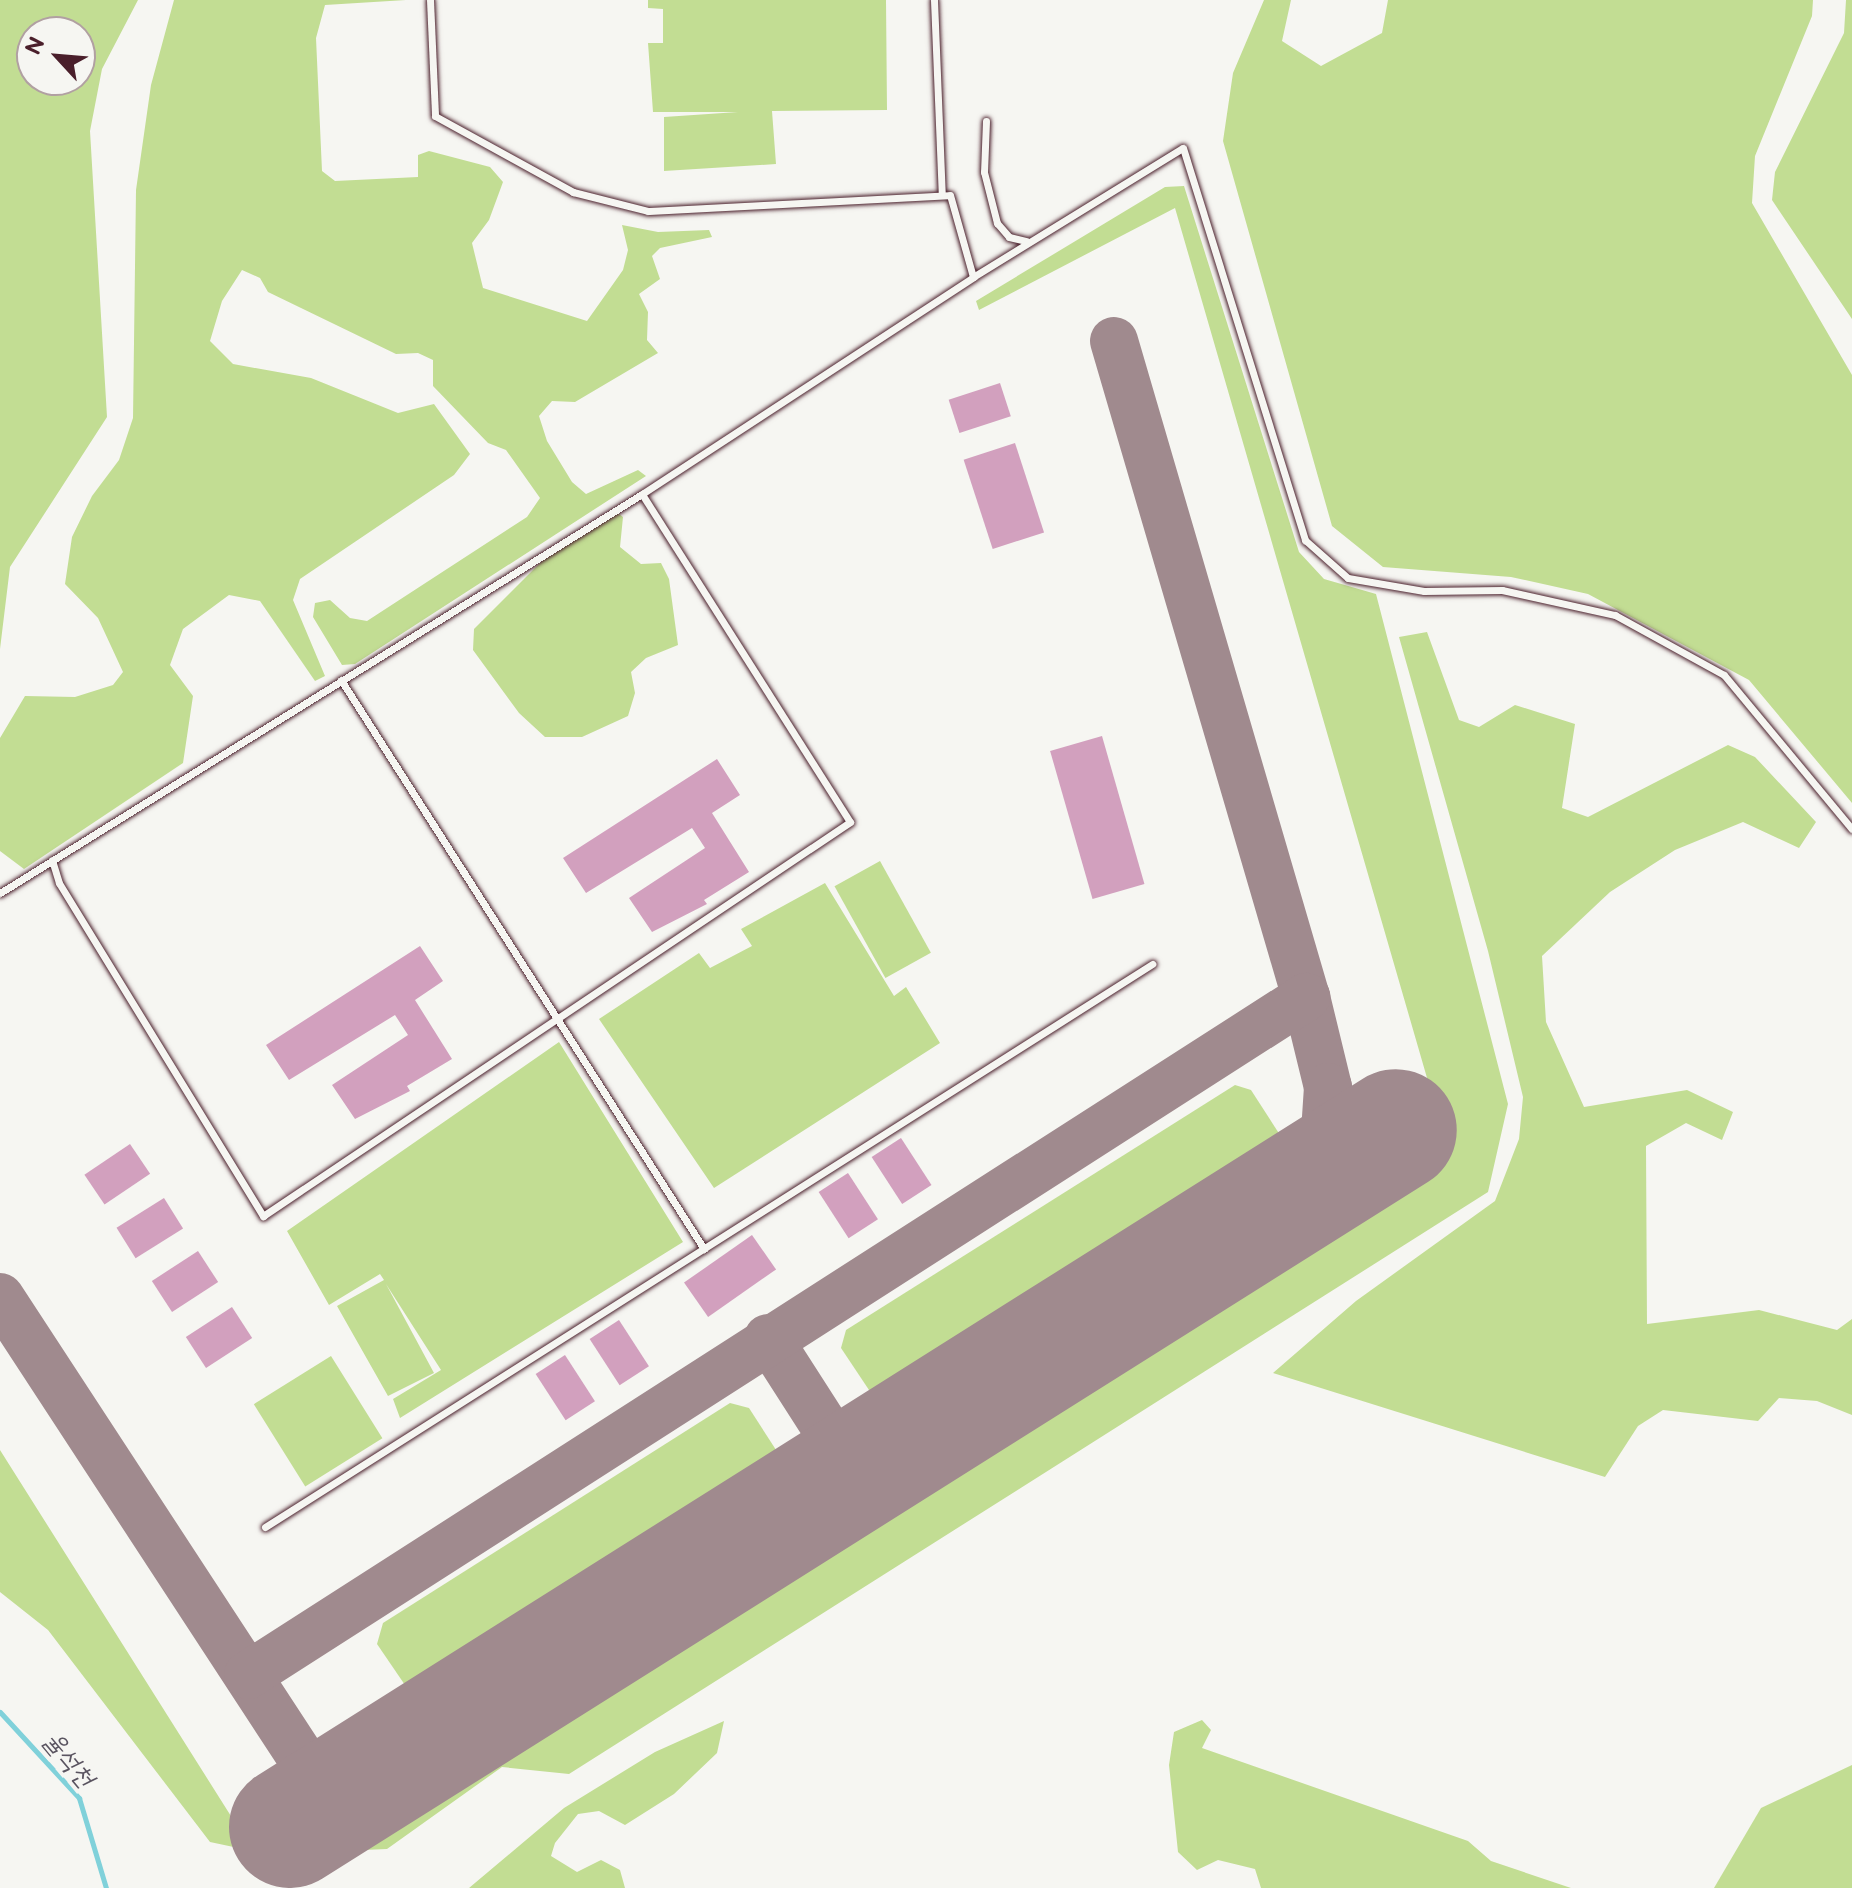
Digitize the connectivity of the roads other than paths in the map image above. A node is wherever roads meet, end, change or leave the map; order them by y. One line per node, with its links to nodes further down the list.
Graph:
1 (430, 0): 4 (lane)
2 (934, 0): 4 (lane)
3 (986, 121): 5 (lane)
4 (942, 195): 6 (lane)
5 (1037, 238): 6 (lane); 9 (lane)
6 (973, 277): 7 (lane)
7 (642, 494): 8 (lane); 13 (lane)
8 (341, 680): 10 (lane); 13 (lane)
9 (1852, 829)
10 (52, 860): 11 (lane); 13 (lane)
11 (0, 893)
12 (1152, 964): 14 (lane)
13 (562, 1019): 14 (lane)
14 (704, 1249): 15 (lane)
15 (265, 1527)

